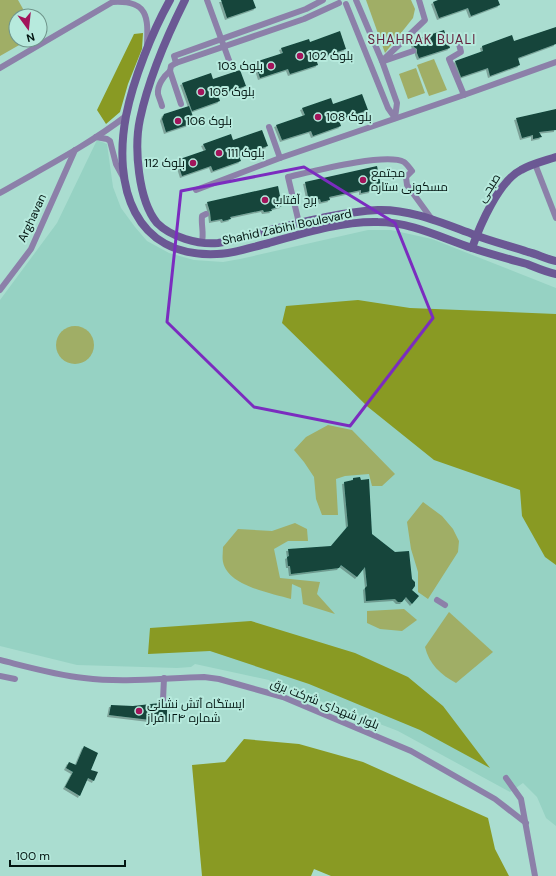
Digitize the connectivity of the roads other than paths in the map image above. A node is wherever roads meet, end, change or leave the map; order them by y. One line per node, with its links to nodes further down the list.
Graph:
1 (170, 0): 12 (main road, Shahid Zabihi Boulevard)
2 (185, 0): 39 (main road, Shahid Zabihi Boulevard)
3 (207, 0): 9 (street)
4 (323, 0): 9 (street)
5 (355, 0): 8 (street); 14 (street)
6 (419, 0): 14 (street)
7 (114, 1): 12 (street); 18 (street)
8 (340, 2): 11 (street); 24 (street)
9 (221, 40): 11 (street); 16 (street)
10 (458, 40): 20 (street)
11 (224, 47): 16 (street); 17 (street)
12 (147, 50): 23 (main road, Shahid Zabihi Boulevard)
13 (413, 51): 14 (street)
14 (382, 62): 24 (street)
15 (556, 62): 20 (street)
16 (176, 63): 19 (street)
17 (230, 63)
18 (0, 68)
19 (170, 71): 21 (street); 22 (street)
20 (464, 95): 24 (street)
21 (181, 104)
22 (162, 106)
23 (126, 116): 26 (street); 31 (main road, Shahid Zabihi Boulevard)
24 (395, 118): 29 (street)
25 (269, 127): 29 (street)
26 (96, 137): 27 (street); 31 (street)
27 (75, 150): 33 (street); 43 (street, Arghavan)
28 (556, 157): 30 (main road, صبحی)
29 (280, 158): 32 (street)
30 (535, 164): 36 (street); 38 (main road, صبحی)
31 (123, 178): 40 (main road, Shahid Zabihi Boulevard)
32 (196, 190)
33 (0, 192)
34 (206, 214): 39 (street)
35 (431, 218): 37 (main road, Shahid Zabihi Boulevard); 37 (street); 38 (main road, Shahid Zabihi Boulevard)
36 (556, 218)
37 (300, 223): 39 (main road, Shahid Zabihi Boulevard)
38 (476, 236): 40 (main road, صبحی); 41 (main road, Shahid Zabihi Boulevard)
39 (202, 242)
40 (472, 248): 42 (main road, Shahid Zabihi Boulevard)
41 (556, 261)
42 (556, 274)
43 (0, 290)
44 (437, 600): 45 (street)
45 (445, 604)
46 (0, 660): 48 (street, بلوار شهدای شرکت برق)
47 (0, 676): 49 (street)
48 (164, 678): 50 (street); 52 (street, بلوار شهدای شرکت برق)
49 (15, 679)
50 (163, 700)
51 (506, 778): 52 (street)
52 (526, 823): 53 (street)
53 (536, 876)

